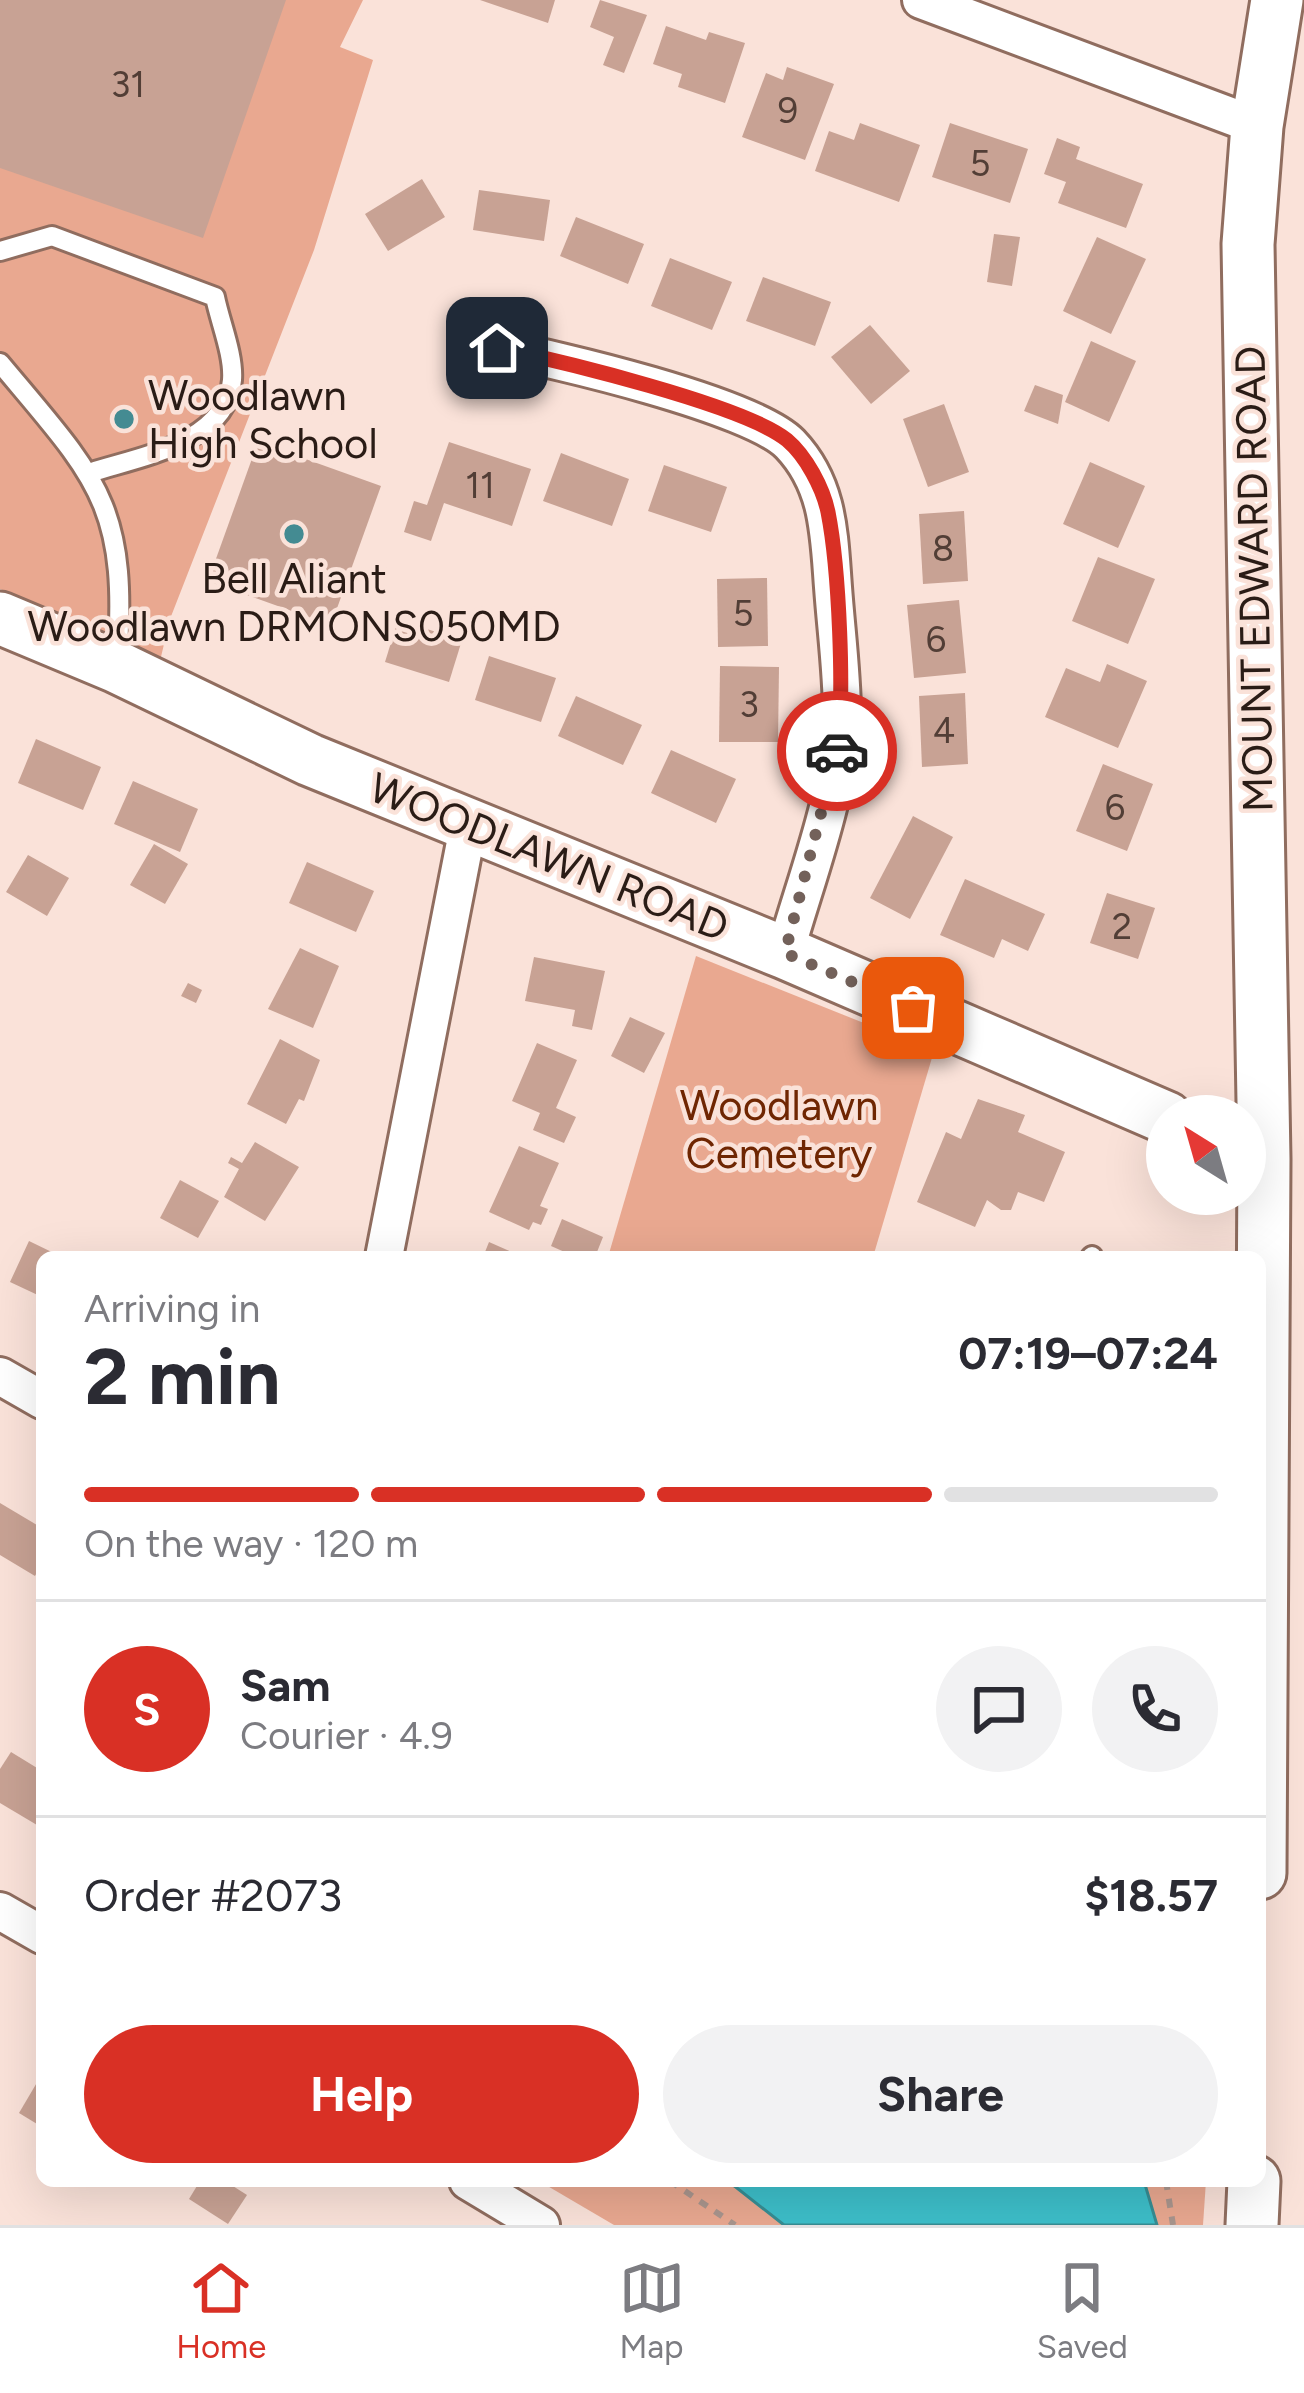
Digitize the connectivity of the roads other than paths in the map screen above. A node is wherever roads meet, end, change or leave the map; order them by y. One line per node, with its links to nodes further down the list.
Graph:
1 (921, 0): 3 (street)
2 (1276, 0): 3 (street, MOUNT EDWARD ROAD)
3 (1257, 126): 12 (street, MOUNT EDWARD ROAD)
4 (0, 251): 7 (lane)
5 (497, 348): 11 (street)
6 (0, 363): 7 (lane)
7 (92, 472): 9 (lane)
8 (0, 618): 9 (street, WOODLAWN ROAD)
9 (117, 667): 10 (street, WOODLAWN ROAD)
10 (469, 822): 11 (street, WOODLAWN ROAD); 15 (street)
11 (785, 953): 13 (street, WOODLAWN ROAD)
12 (1255, 1095)
13 (1146, 1109)
14 (1257, 1215): 16 (street)
15 (385, 1251)
16 (1258, 1251)
17 (0, 1376): 18 (street)
18 (36, 1397)
19 (0, 1911): 20 (street)
20 (36, 1932)
21 (479, 2187): 23 (street)
22 (1254, 2187): 24 (street)
23 (542, 2225)
24 (1252, 2225)

